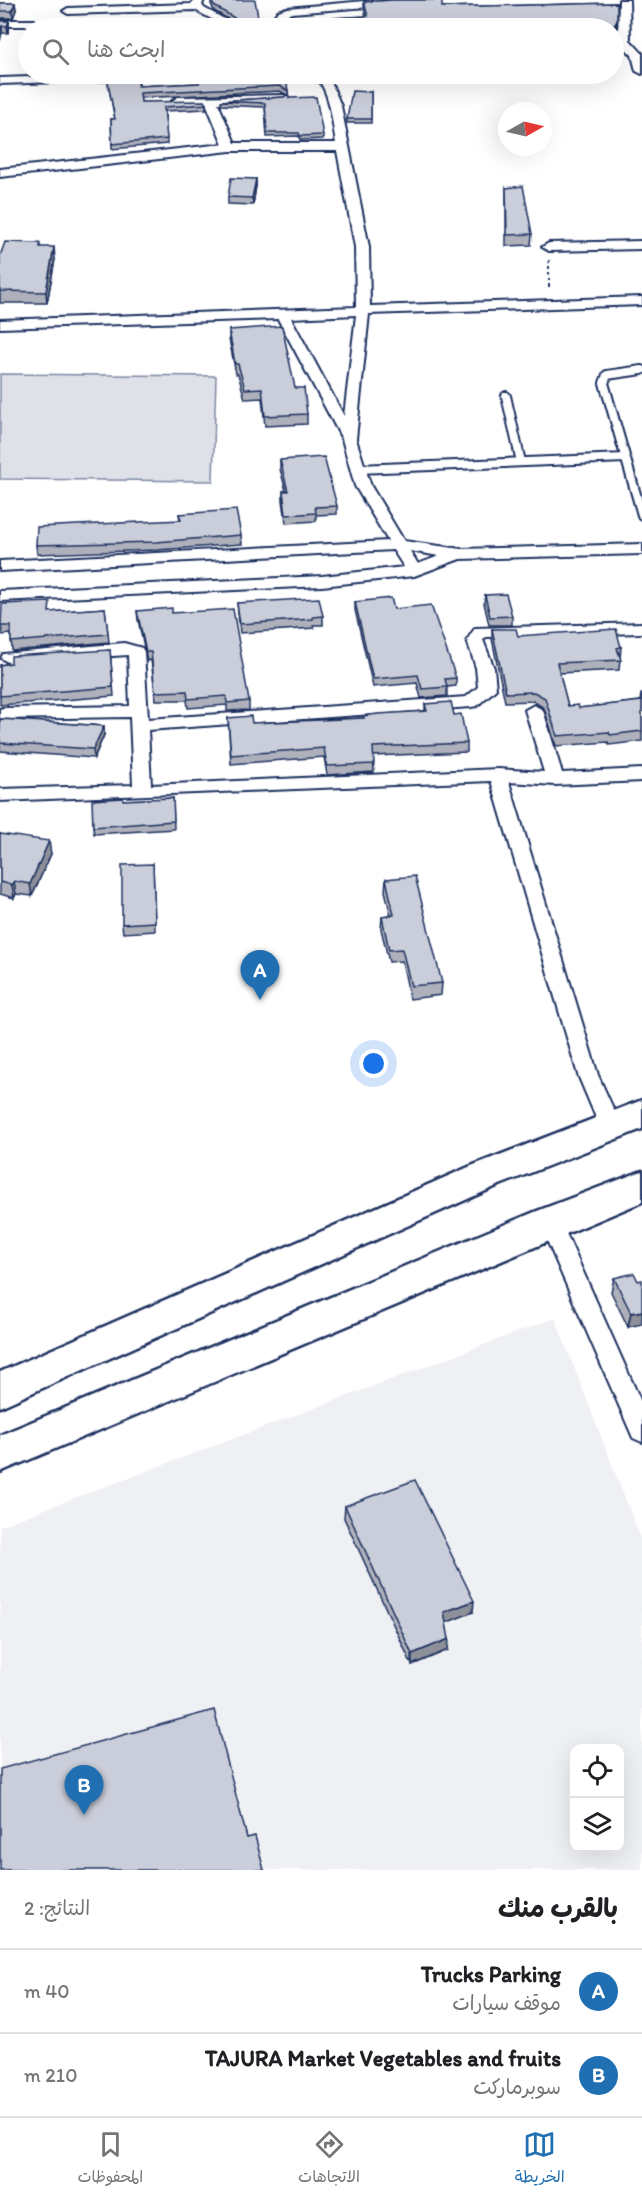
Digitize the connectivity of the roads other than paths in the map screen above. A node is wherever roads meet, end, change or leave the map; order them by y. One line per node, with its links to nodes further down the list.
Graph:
1 (417, 0): 4 (street)
2 (624, 0): 10 (street)
3 (198, 4): 5 (street); 6 (street)
4 (304, 4): 7 (street)
5 (68, 11)
6 (212, 18)
7 (278, 18)
8 (0, 23): 9 (street)
9 (18, 23)
10 (635, 54): 11 (street)
11 (642, 70)
12 (18, 80): 13 (street)
13 (0, 81)
14 (327, 84): 19 (street)
15 (280, 97): 16 (street)
16 (211, 101): 17 (street); 18 (street)
17 (167, 102)
18 (230, 147): 19 (street); 20 (street)
19 (343, 147): 24 (street)
20 (0, 173)
21 (642, 245): 22 (street)
22 (549, 247)
23 (642, 300): 24 (street)
24 (363, 309): 25 (street); 29 (street)
25 (282, 314): 26 (street); 29 (street)
26 (0, 324)
27 (642, 370): 30 (lane)
28 (506, 396): 31 (lane)
29 (349, 439): 32 (street)
30 (625, 458): 31 (lane); 33 (lane)
31 (521, 462): 32 (lane)
32 (358, 469): 34 (street)
33 (642, 515)
34 (399, 545): 36 (street); 37 (street); 38 (street)
35 (642, 549): 36 (street)
36 (461, 554): 38 (street)
37 (0, 566)
38 (414, 571): 39 (street)
39 (0, 596)
40 (642, 628): 44 (street)
41 (9, 658): 44 (street)
42 (534, 710): 47 (street)
43 (3, 714): 44 (street)
44 (139, 718): 48 (street)
45 (498, 775): 47 (street); 48 (street); 50 (street)
46 (642, 775): 47 (street)
47 (555, 779)
48 (142, 791): 49 (street)
49 (0, 795)
50 (626, 1120): 53 (highway)
51 (642, 1186): 52 (highway)
52 (550, 1222): 54 (street); 55 (highway)
53 (0, 1390)
54 (642, 1431)
55 (0, 1454)

